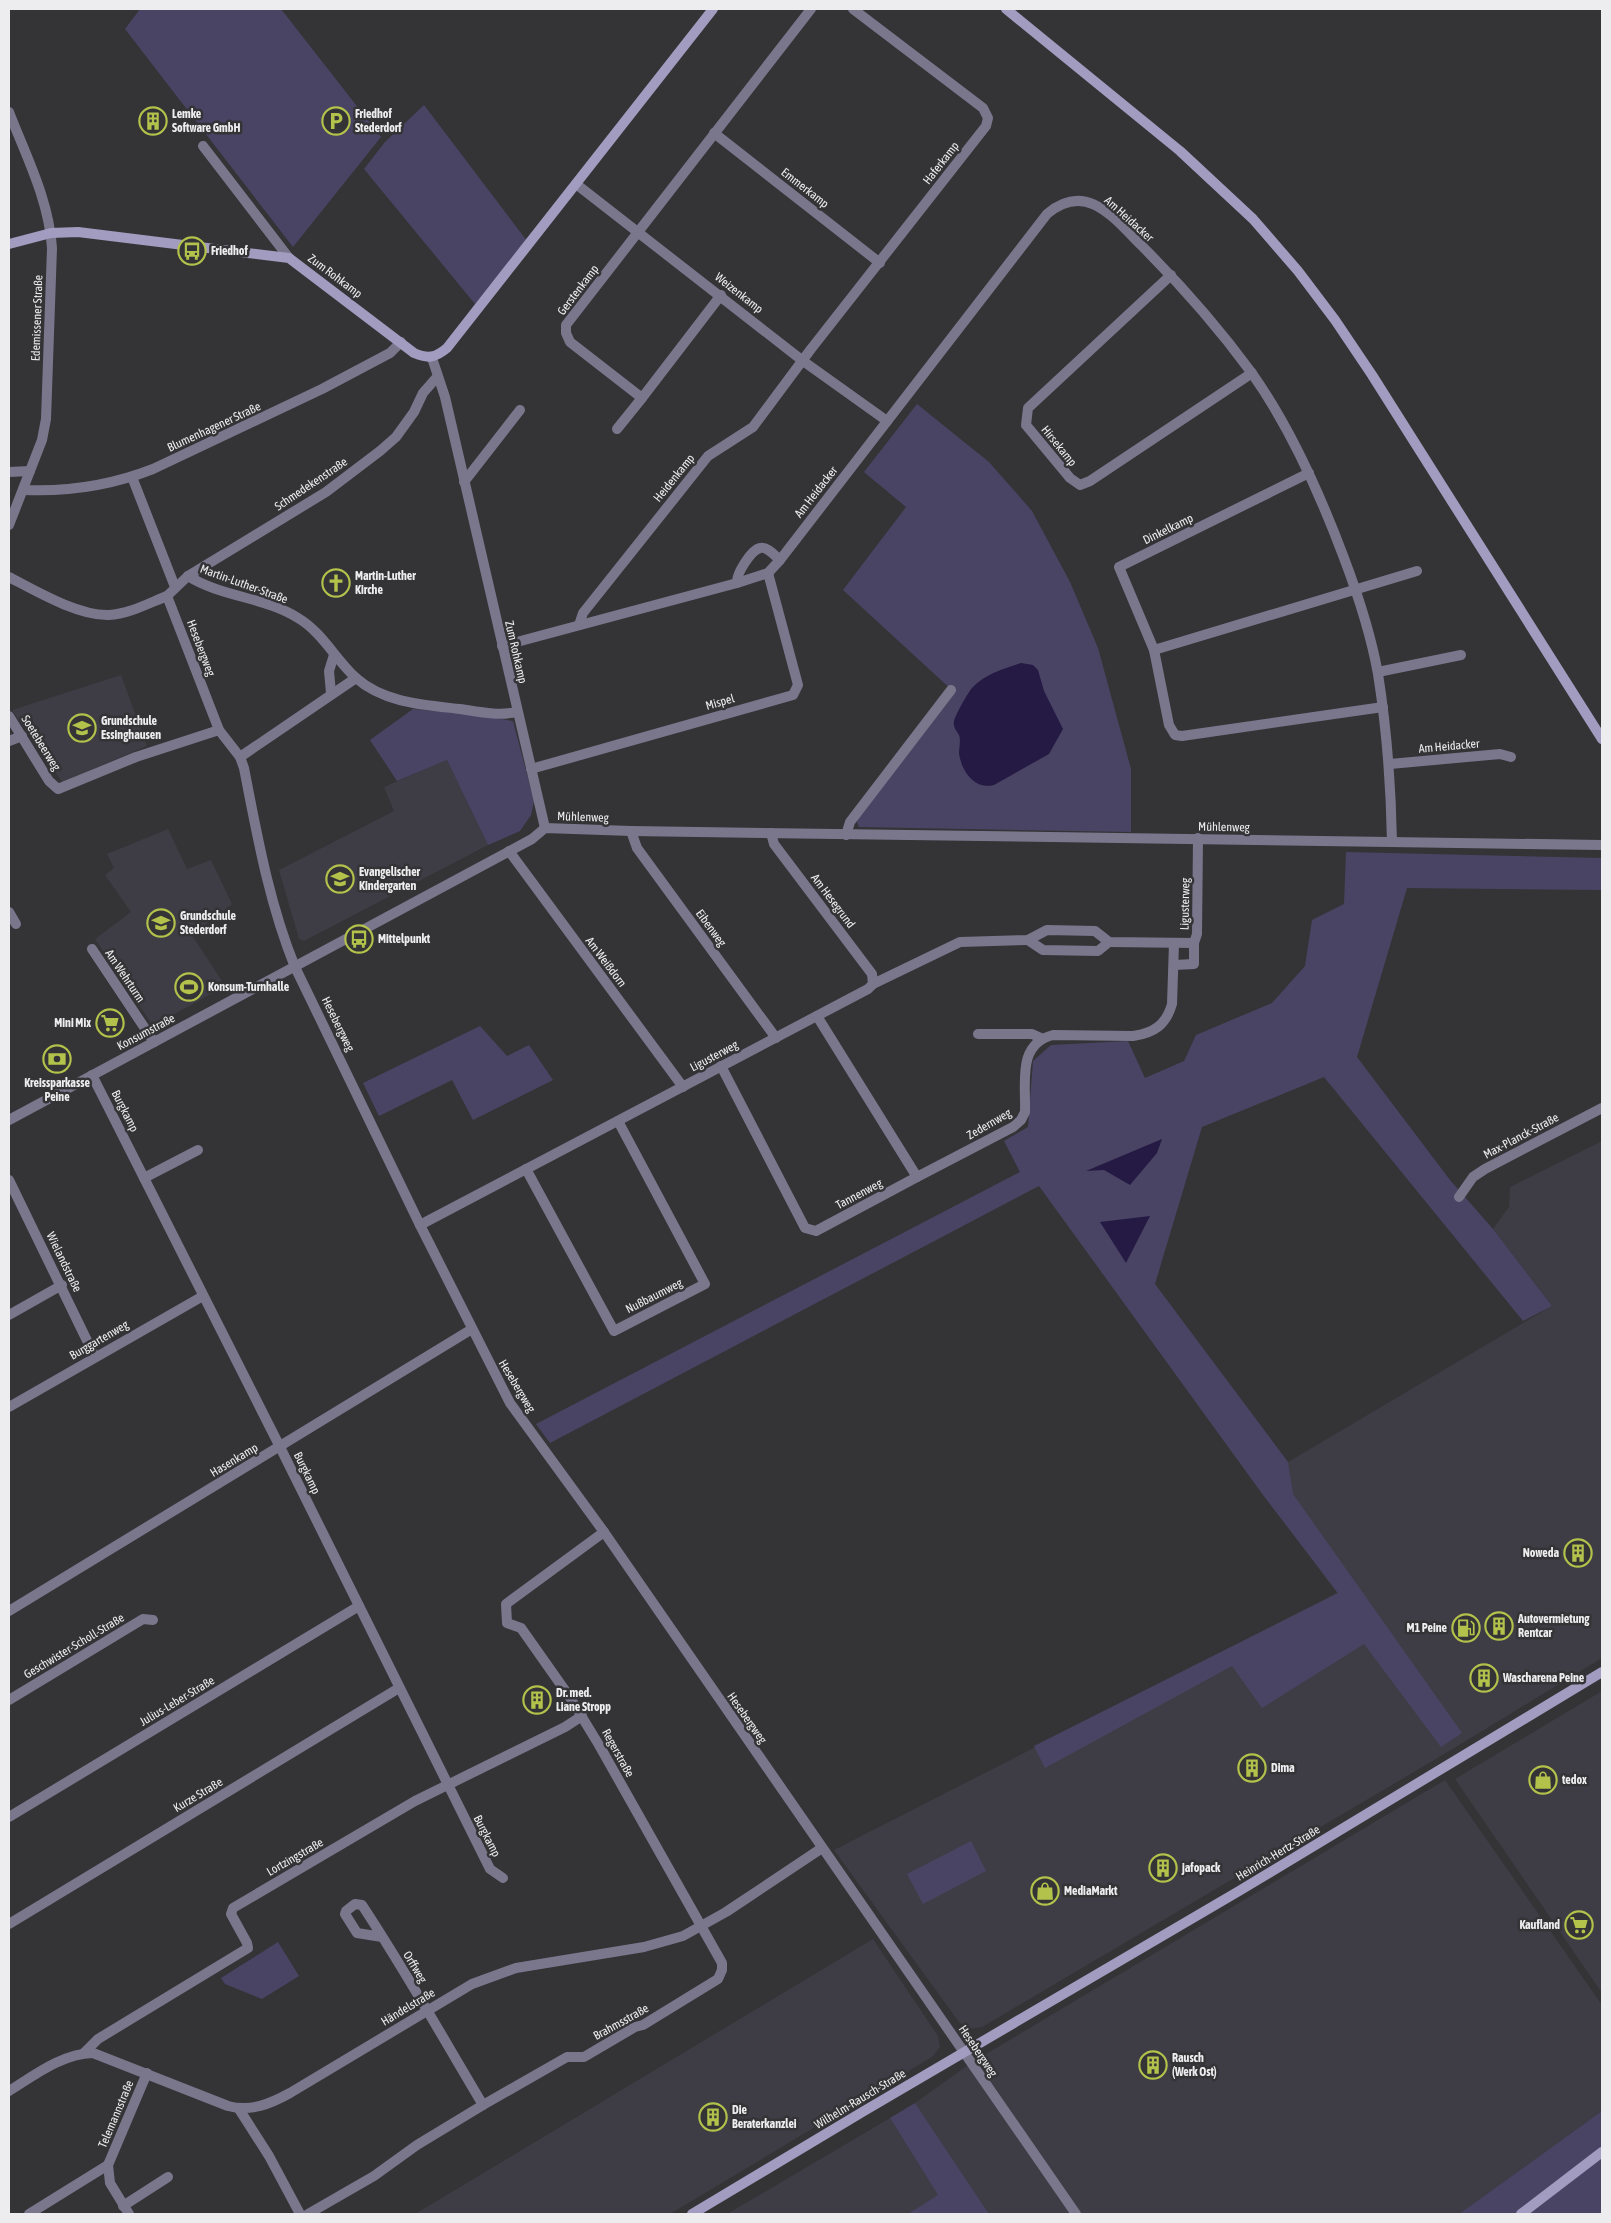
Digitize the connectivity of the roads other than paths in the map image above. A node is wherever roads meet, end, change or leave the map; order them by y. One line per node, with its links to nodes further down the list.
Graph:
1 (713, 9): 8 (street)
2 (810, 9): 6 (street)
3 (853, 9): 13 (street, Haferkamp)
4 (1006, 9): 55 (street)
5 (9, 112): 10 (street, Edemissener Straße)
6 (714, 133): 9 (street); 13 (street, Emmerkamp)
7 (203, 146): 12 (street, Zum Rohkamp)
8 (576, 184): 9 (street, Weizenkamp); 17 (street)
9 (638, 232): 15 (street, Weizenkamp); 21 (street, Gerstenkamp)
10 (51, 233): 11 (street, Zum Rohkamp); 12 (street, Zum Rohkamp); 25 (street, Edemissener Straße)
11 (9, 244)
12 (289, 258): 16 (street, Zum Rohkamp)
13 (880, 263): 18 (street, Haferkamp)
14 (1171, 275): 19 (street, Am Heidacker); 19 (street, Hirsekamp); 23 (street, Am Heidacker)
15 (721, 295): 18 (street, Weizenkamp); 21 (street)
16 (401, 342): 17 (street, Zum Rohkamp); 28 (street, Blumenhagener Straße)
17 (432, 358): 20 (street, Zum Rohkamp)
18 (803, 360): 23 (street, Weizenkamp); 41 (street, Heidenkamp)
19 (1252, 373): 27 (street, Am Heidacker)
20 (437, 376): 29 (street, Zum Rohkamp); 36 (street, Schmedekenstraße)
21 (642, 398): 24 (street)
22 (520, 410): 29 (street)
23 (887, 421): 32 (street, Am Heidacker)
24 (617, 429)
25 (30, 471): 26 (street); 30 (street, Edemissener Straße)
26 (9, 472)
27 (1309, 474): 39 (street, Am Heidacker); 43 (street, Dinkelkamp)
28 (132, 477): 30 (street, Blumenhagener Straße); 38 (street)
29 (464, 482): 42 (street, Zum Rohkamp)
30 (23, 490): 31 (street, Edemissener Straße)
31 (9, 525)
32 (780, 560): 34 (street, Am Heidacker); 37 (street)
33 (1417, 570): 39 (street)
34 (768, 572): 37 (street, Am Heidacker); 60 (street, Mispel)
35 (9, 576): 40 (street)
36 (188, 576): 38 (street, Schmedekenstraße); 44 (street, Martin-Luther-Straße)
37 (737, 583): 41 (street, Am Heidacker)
38 (175, 587): 40 (street)
39 (1355, 588): 43 (street); 46 (street, Am Heidacker)
40 (167, 596): 53 (street, Hesebergweg)
41 (579, 625): 42 (street, Am Heidacker)
42 (502, 646): 51 (street, Zum Rohkamp)
43 (1154, 650): 50 (street, Dinkelkamp)
44 (334, 655): 47 (street, Martin-Luther-Straße); 49 (street)
45 (1461, 655): 46 (street)
46 (1378, 672): 50 (street, Am Heidacker)
47 (356, 678): 49 (street); 51 (street, Martin-Luther-Straße)
48 (951, 690): 64 (street)
49 (331, 693): 57 (street)
50 (1382, 707): 59 (street, Am Heidacker)
51 (517, 712): 60 (street, Zum Rohkamp)
52 (9, 716): 54 (street, Soetebeerweg)
53 (219, 730): 54 (street, Soetebeerweg); 57 (street, Hesebergweg)
54 (22, 736): 56 (street)
55 (1602, 739)
56 (9, 742)
57 (240, 757): 77 (street, Hesebergweg)
58 (1511, 757): 59 (street, Am Heidacker)
59 (1390, 764): 66 (street, Am Heidacker)
60 (531, 768): 61 (street, Zum Rohkamp)
61 (546, 828): 62 (street, Mühlenweg); 68 (street, Mühlenweg)
62 (631, 831): 63 (street, Mühlenweg); 81 (street, Eibenweg)
63 (771, 833): 64 (street, Mühlenweg); 78 (street, Am Hesegrund)
64 (846, 835): 65 (street, Mühlenweg)
65 (1198, 838): 66 (street, Mühlenweg); 74 (street, Ligusterweg)
66 (1392, 842): 67 (street, Mühlenweg)
67 (1602, 844)
68 (509, 851): 77 (street, Mühlenweg); 86 (street, Am Weißdorn)
69 (9, 912): 70 (street)
70 (16, 924)
71 (1028, 940): 72 (street, Ligusterweg); 72 (street, Ligusterweg); 78 (street, Ligusterweg)
72 (1109, 942): 73 (street, Ligusterweg)
73 (1174, 943): 74 (street, Ligusterweg); 76 (street)
74 (1194, 943): 76 (street)
75 (92, 949): 83 (street, Am Wehrturm)
76 (1174, 965): 82 (street)
77 (295, 967): 83 (street, Konsumstraße); 96 (street, Hesebergweg)
78 (873, 984): 79 (street, Ligusterweg)
79 (817, 1016): 81 (street, Ligusterweg); 92 (street)
80 (978, 1034): 82 (street)
81 (776, 1038): 84 (street, Ligusterweg)
82 (1041, 1038): 92 (street, Zedernweg)
83 (154, 1042): 85 (street, Konsumstraße)
84 (721, 1066): 86 (street, Ligusterweg); 92 (street, Tannenweg)
85 (92, 1075): 88 (street, Konsumstraße); 93 (street, Burgkamp)
86 (683, 1087): 89 (street, Ligusterweg)
87 (1602, 1108): 95 (street, Max-Planck-Straße)
88 (9, 1120)
89 (618, 1120): 91 (street, Ligusterweg); 91 (street, Nußbaumweg)
90 (198, 1150): 93 (street)
91 (526, 1169): 96 (street, Ligusterweg)
92 (917, 1177)
93 (144, 1178): 98 (street, Burgkamp)
94 (9, 1180): 97 (street, Wielandstraße)
95 (1459, 1197)
96 (420, 1225): 100 (street, Hesebergweg)
97 (62, 1286): 99 (street); 101 (street, Wielandstraße)
98 (203, 1296): 101 (street, Burggartenweg); 103 (street, Burgkamp)
99 (9, 1315)
100 (472, 1329): 103 (street, Hasenkamp); 104 (street, Hesebergweg)
101 (95, 1357): 102 (street, Burggartenweg)
102 (9, 1407)
103 (280, 1447): 105 (street, Burgkamp); 106 (street, Hasenkamp)
104 (604, 1532): 111 (street, Regerstraße); 114 (street, Hesebergweg)
105 (359, 1606): 109 (street, Burgkamp); 113 (street, Julius-Leber-Straße)
106 (9, 1611)
107 (153, 1620): 110 (street, Geschwister-Scholl-Straße)
108 (1602, 1672): 120 (street, Heinrich-Hertz-Straße)
109 (399, 1688): 112 (street, Burgkamp); 116 (street, Kurze Straße)
110 (9, 1700)
111 (582, 1716): 112 (street, Lortzingstraße); 117 (street, Regerstraße)
112 (448, 1785): 115 (street, Burgkamp); 121 (street, Lortzingstraße)
113 (9, 1817)
114 (822, 1848): 117 (street, Händelstraße); 120 (street, Hesebergweg)
115 (503, 1878)
116 (9, 1924)
117 (702, 1927): 119 (street, Händelstraße); 124 (street, Brahmsstraße)
118 (382, 1936): 119 (street, Orffweg)
119 (427, 2010): 124 (street); 125 (street, Händelstraße)
120 (964, 2052): 133 (street, Wilhelm-Rausch-Straße); 134 (street, Hesebergweg)
121 (84, 2053): 122 (street, Händelstraße); 123 (street, Händelstraße)
122 (147, 2073): 125 (street, Händelstraße); 127 (street, Telemannstraße)
123 (9, 2091)
124 (483, 2105): 132 (street, Brahmsstraße)
125 (239, 2109): 131 (street)
126 (1602, 2152): 135 (street)
127 (108, 2165): 129 (street, Telemannstraße); 130 (street, Telemannstraße)
128 (168, 2177): 129 (street, Telemannstraße)
129 (126, 2210)
130 (29, 2214)
131 (300, 2214)
132 (308, 2214)
133 (692, 2214)
134 (1076, 2214)
135 (1522, 2214)

